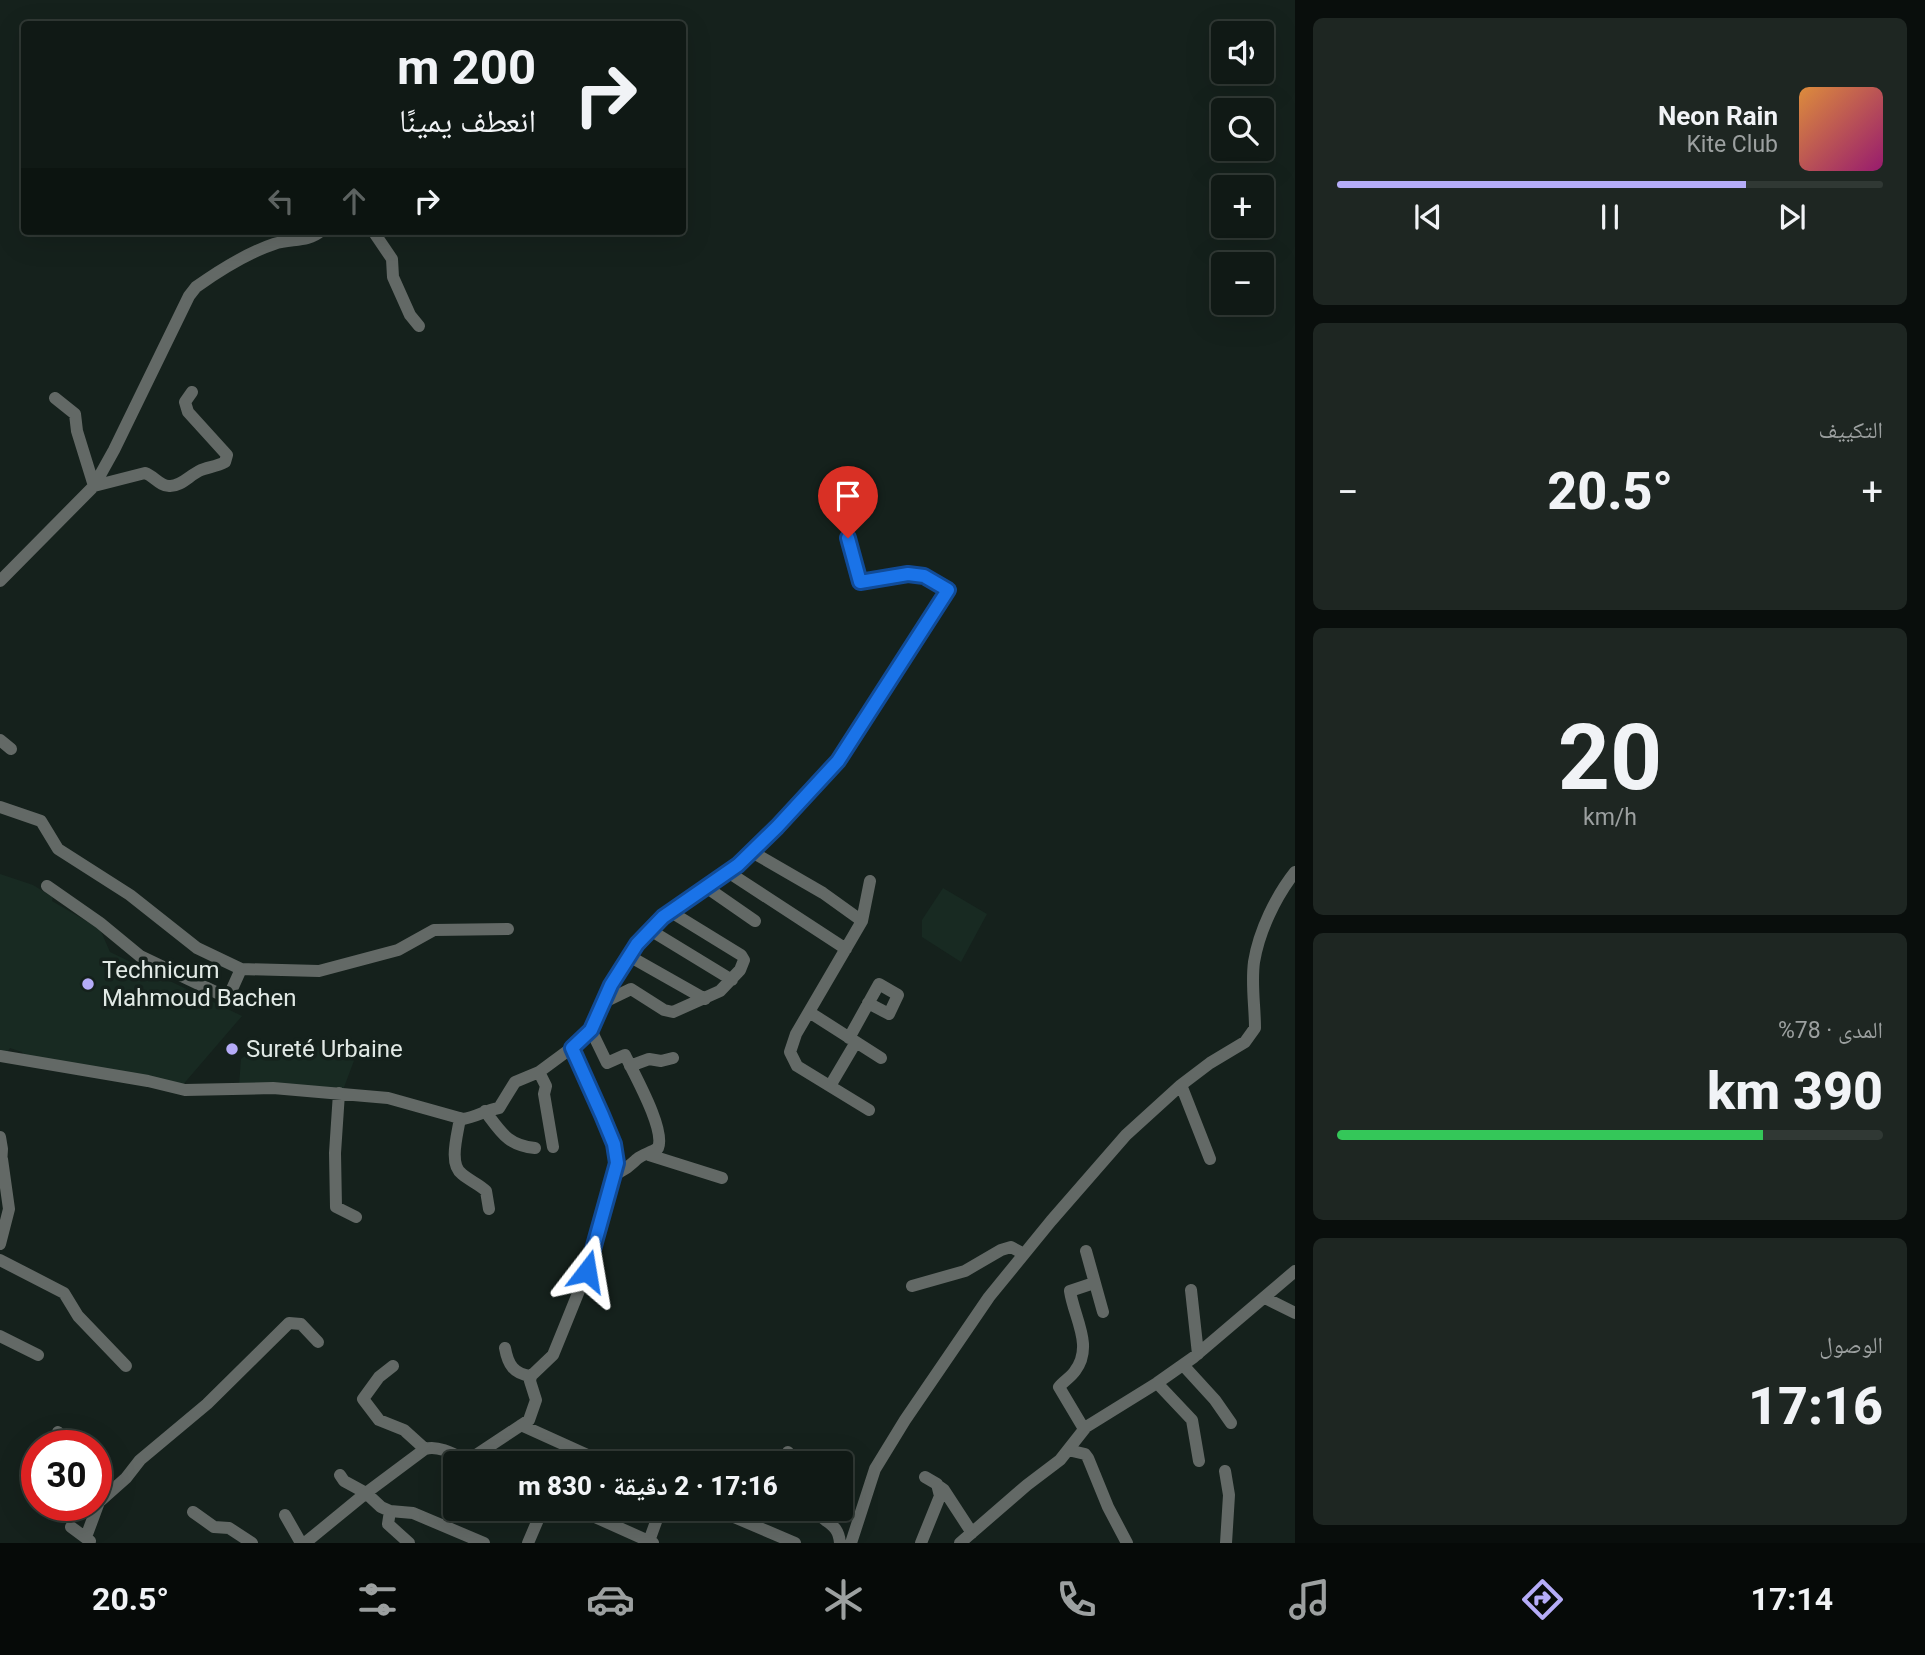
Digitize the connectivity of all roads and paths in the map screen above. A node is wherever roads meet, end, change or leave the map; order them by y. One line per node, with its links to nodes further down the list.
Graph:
1 (315, 235): 6 (street)
2 (376, 235): 3 (street)
3 (419, 326)
4 (192, 392): 6 (street)
5 (55, 398): 6 (street)
6 (94, 486): 8 (street)
7 (848, 538): 12 (street)
8 (0, 581)
9 (0, 740): 10 (street)
10 (11, 749)
11 (0, 807): 25 (street)
12 (752, 852): 13 (street); 20 (street)
13 (728, 872): 17 (street); 23 (street)
14 (1295, 872): 39 (street)
15 (870, 881): 20 (street)
16 (47, 886): 25 (street)
17 (706, 887): 18 (street); 19 (street)
18 (671, 912): 22 (street); 26 (street)
19 (755, 920)
20 (862, 921): 23 (street)
21 (508, 929): 25 (street)
22 (650, 930): 24 (street); 26 (street)
23 (846, 949): 30 (street)
24 (629, 956): 27 (street); 28 (street)
25 (241, 969)
26 (732, 980): 27 (street)
27 (705, 999): 28 (street)
28 (602, 1003): 31 (street)
29 (868, 1003): 32 (street)
30 (809, 1012): 32 (street); 40 (street)
31 (591, 1030): 33 (street); 37 (street)
32 (853, 1040): 36 (street); 40 (street)
33 (572, 1048): 38 (street); 51 (street)
34 (0, 1056): 41 (street)
35 (673, 1058): 37 (street)
36 (881, 1058)
37 (630, 1066): 48 (street)
38 (540, 1072): 43 (street); 46 (street)
39 (1181, 1084): 49 (street); 57 (street)
40 (830, 1086): 42 (street)
41 (340, 1093): 44 (street); 54 (street)
42 (869, 1110)
43 (485, 1111): 44 (street); 47 (street)
44 (460, 1118): 53 (street)
45 (0, 1138): 50 (street)
46 (553, 1147)
47 (535, 1148)
48 (649, 1154): 51 (street); 52 (street)
49 (1210, 1158)
50 (1, 1164): 55 (street)
51 (613, 1175): 74 (street)
52 (722, 1178)
53 (489, 1209)
54 (356, 1217)
55 (0, 1244)
56 (1086, 1251): 60 (street)
57 (1024, 1254): 61 (street); 111 (street)
58 (0, 1259): 72 (street)
59 (1295, 1271): 63 (street)
60 (1094, 1283): 64 (street); 78 (street)
61 (912, 1286)
62 (1191, 1290): 69 (street)
63 (1265, 1298): 65 (street); 69 (street)
64 (1104, 1312)
65 (1295, 1312)
66 (0, 1336): 70 (street)
67 (318, 1342): 89 (street)
68 (505, 1348): 74 (street)
69 (1198, 1354): 71 (street)
70 (37, 1355)
71 (1183, 1365): 75 (street); 76 (street)
72 (126, 1366)
73 (393, 1366): 79 (street)
74 (531, 1376): 77 (street)
75 (1157, 1383): 78 (street); 84 (street)
76 (1231, 1423)
77 (521, 1425): 82 (street); 83 (street)
78 (1084, 1429): 80 (street)
79 (425, 1449): 81 (street); 90 (street)
80 (1068, 1450): 101 (street); 113 (street)
81 (445, 1451)
82 (484, 1451)
83 (579, 1451)
84 (1199, 1461)
85 (1225, 1471): 114 (street)
86 (340, 1475): 90 (street)
87 (925, 1477): 88 (street)
88 (937, 1485): 101 (street); 112 (street)
89 (112, 1487)
90 (366, 1493): 91 (street); 106 (street)
91 (390, 1511): 103 (street); 107 (street)
92 (193, 1512): 105 (street)
93 (285, 1515): 106 (street)
94 (93, 1521): 102 (street)
95 (537, 1521): 108 (street)
96 (604, 1521): 104 (street)
97 (657, 1521): 104 (street)
98 (743, 1521): 109 (street)
99 (827, 1521): 110 (street)
100 (71, 1527): 102 (street)
101 (965, 1540)
102 (89, 1541)
103 (475, 1541)
104 (651, 1542)
105 (252, 1543)
106 (303, 1543)
107 (409, 1543)
108 (527, 1543)
109 (795, 1543)
110 (840, 1543)
111 (851, 1543)
112 (921, 1543)
113 (1127, 1543)
114 (1226, 1543)

